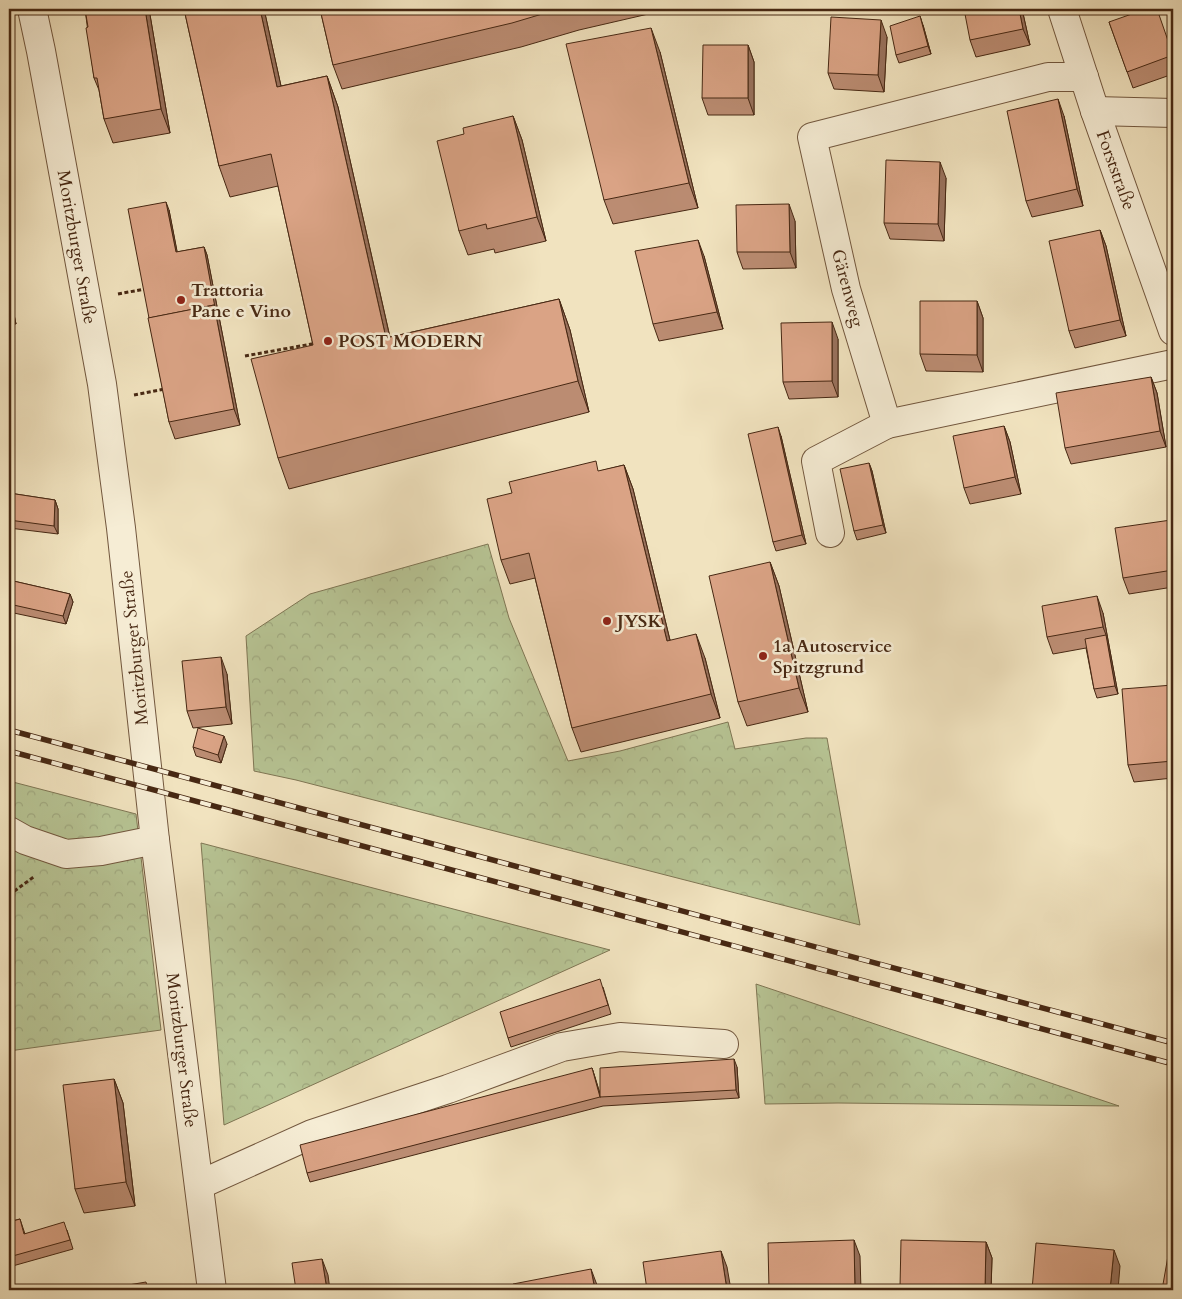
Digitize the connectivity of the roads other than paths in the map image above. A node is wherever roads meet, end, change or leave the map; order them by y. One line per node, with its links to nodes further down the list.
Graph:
1 (32, 9): 11 (street, Moritzburger Straße)
2 (1062, 9): 3 (street, Forststraße)
3 (1084, 77): 4 (street, Forststraße); 8 (street, Gärenweg)
4 (1095, 111): 5 (street); 6 (street, Forststraße)
5 (1173, 113)
6 (1173, 331)
7 (1173, 364): 8 (street)
8 (887, 424): 9 (street)
9 (830, 533)
10 (9, 831): 11 (street)
11 (155, 840): 13 (street, Moritzburger Straße)
12 (724, 1044): 13 (street)
13 (199, 1186): 14 (street, Moritzburger Straße)
14 (212, 1290)

